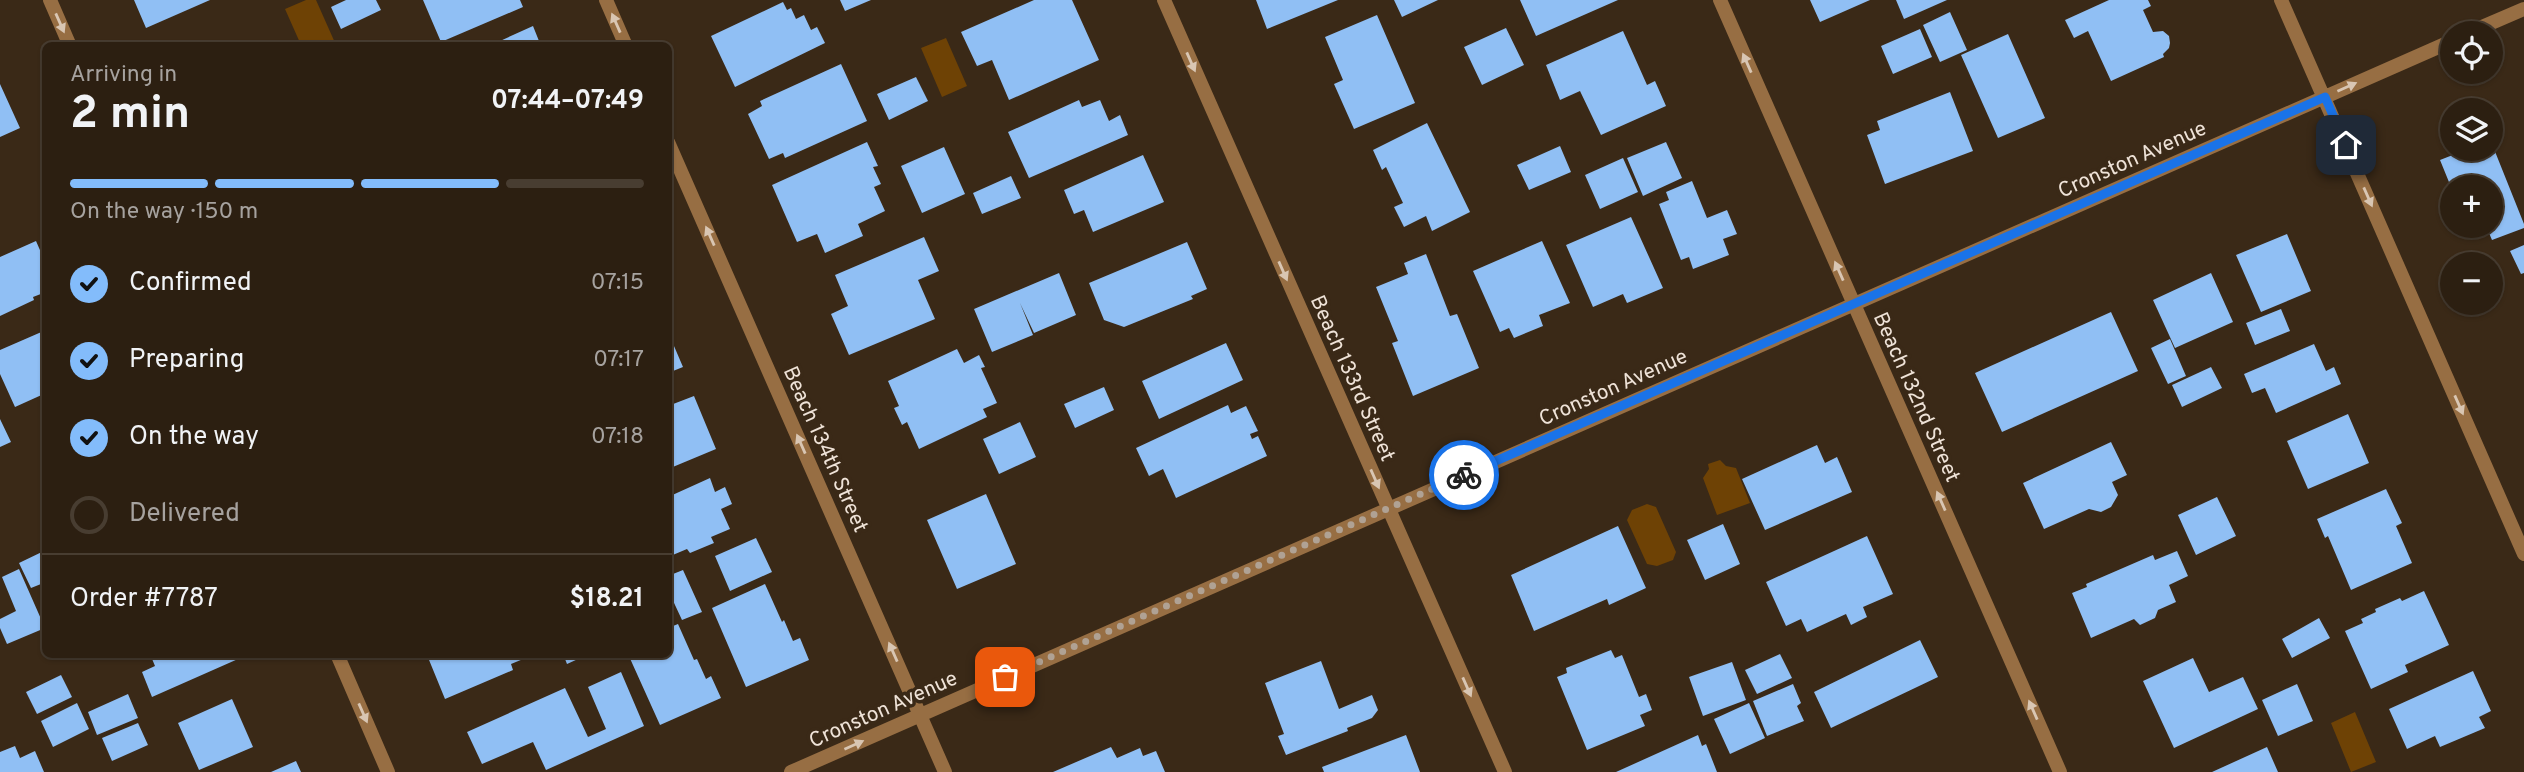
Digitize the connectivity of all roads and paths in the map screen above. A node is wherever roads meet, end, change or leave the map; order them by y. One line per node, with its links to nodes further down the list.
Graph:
1 (50, 0): 8 (street, one-way to 8)
2 (606, 0): 9 (street, one-way to 2)
3 (1164, 0): 14 (street, Beach 133rd Street, one-way to 14)
4 (1720, 0): 13 (street, Beach 132nd Street, one-way to 4)
5 (2281, 0): 11 (street)
6 (2524, 9): 7 (street)
7 (2496, 21)
8 (68, 42)
9 (624, 42)
10 (2440, 46): 11 (street, Cronston Avenue, one-way to 10)
11 (2325, 97): 13 (street, Cronston Avenue); 15 (street, one-way to 15)
12 (672, 151): 17 (street, Beach 134th Street, one-way to 12)
13 (1854, 304): 14 (street, Cronston Avenue); 22 (street, Beach 132nd Street, one-way to 13)
14 (1388, 509): 17 (street, Cronston Avenue); 21 (street, Beach 133rd Street, one-way to 21)
15 (2524, 554)
16 (339, 658): 18 (street, one-way to 18)
17 (920, 715): 19 (street, Cronston Avenue, one-way to 17); 20 (street, Beach 134th Street)
18 (388, 772)
19 (791, 772)
20 (945, 772)
21 (1505, 772)
22 (2060, 772)

